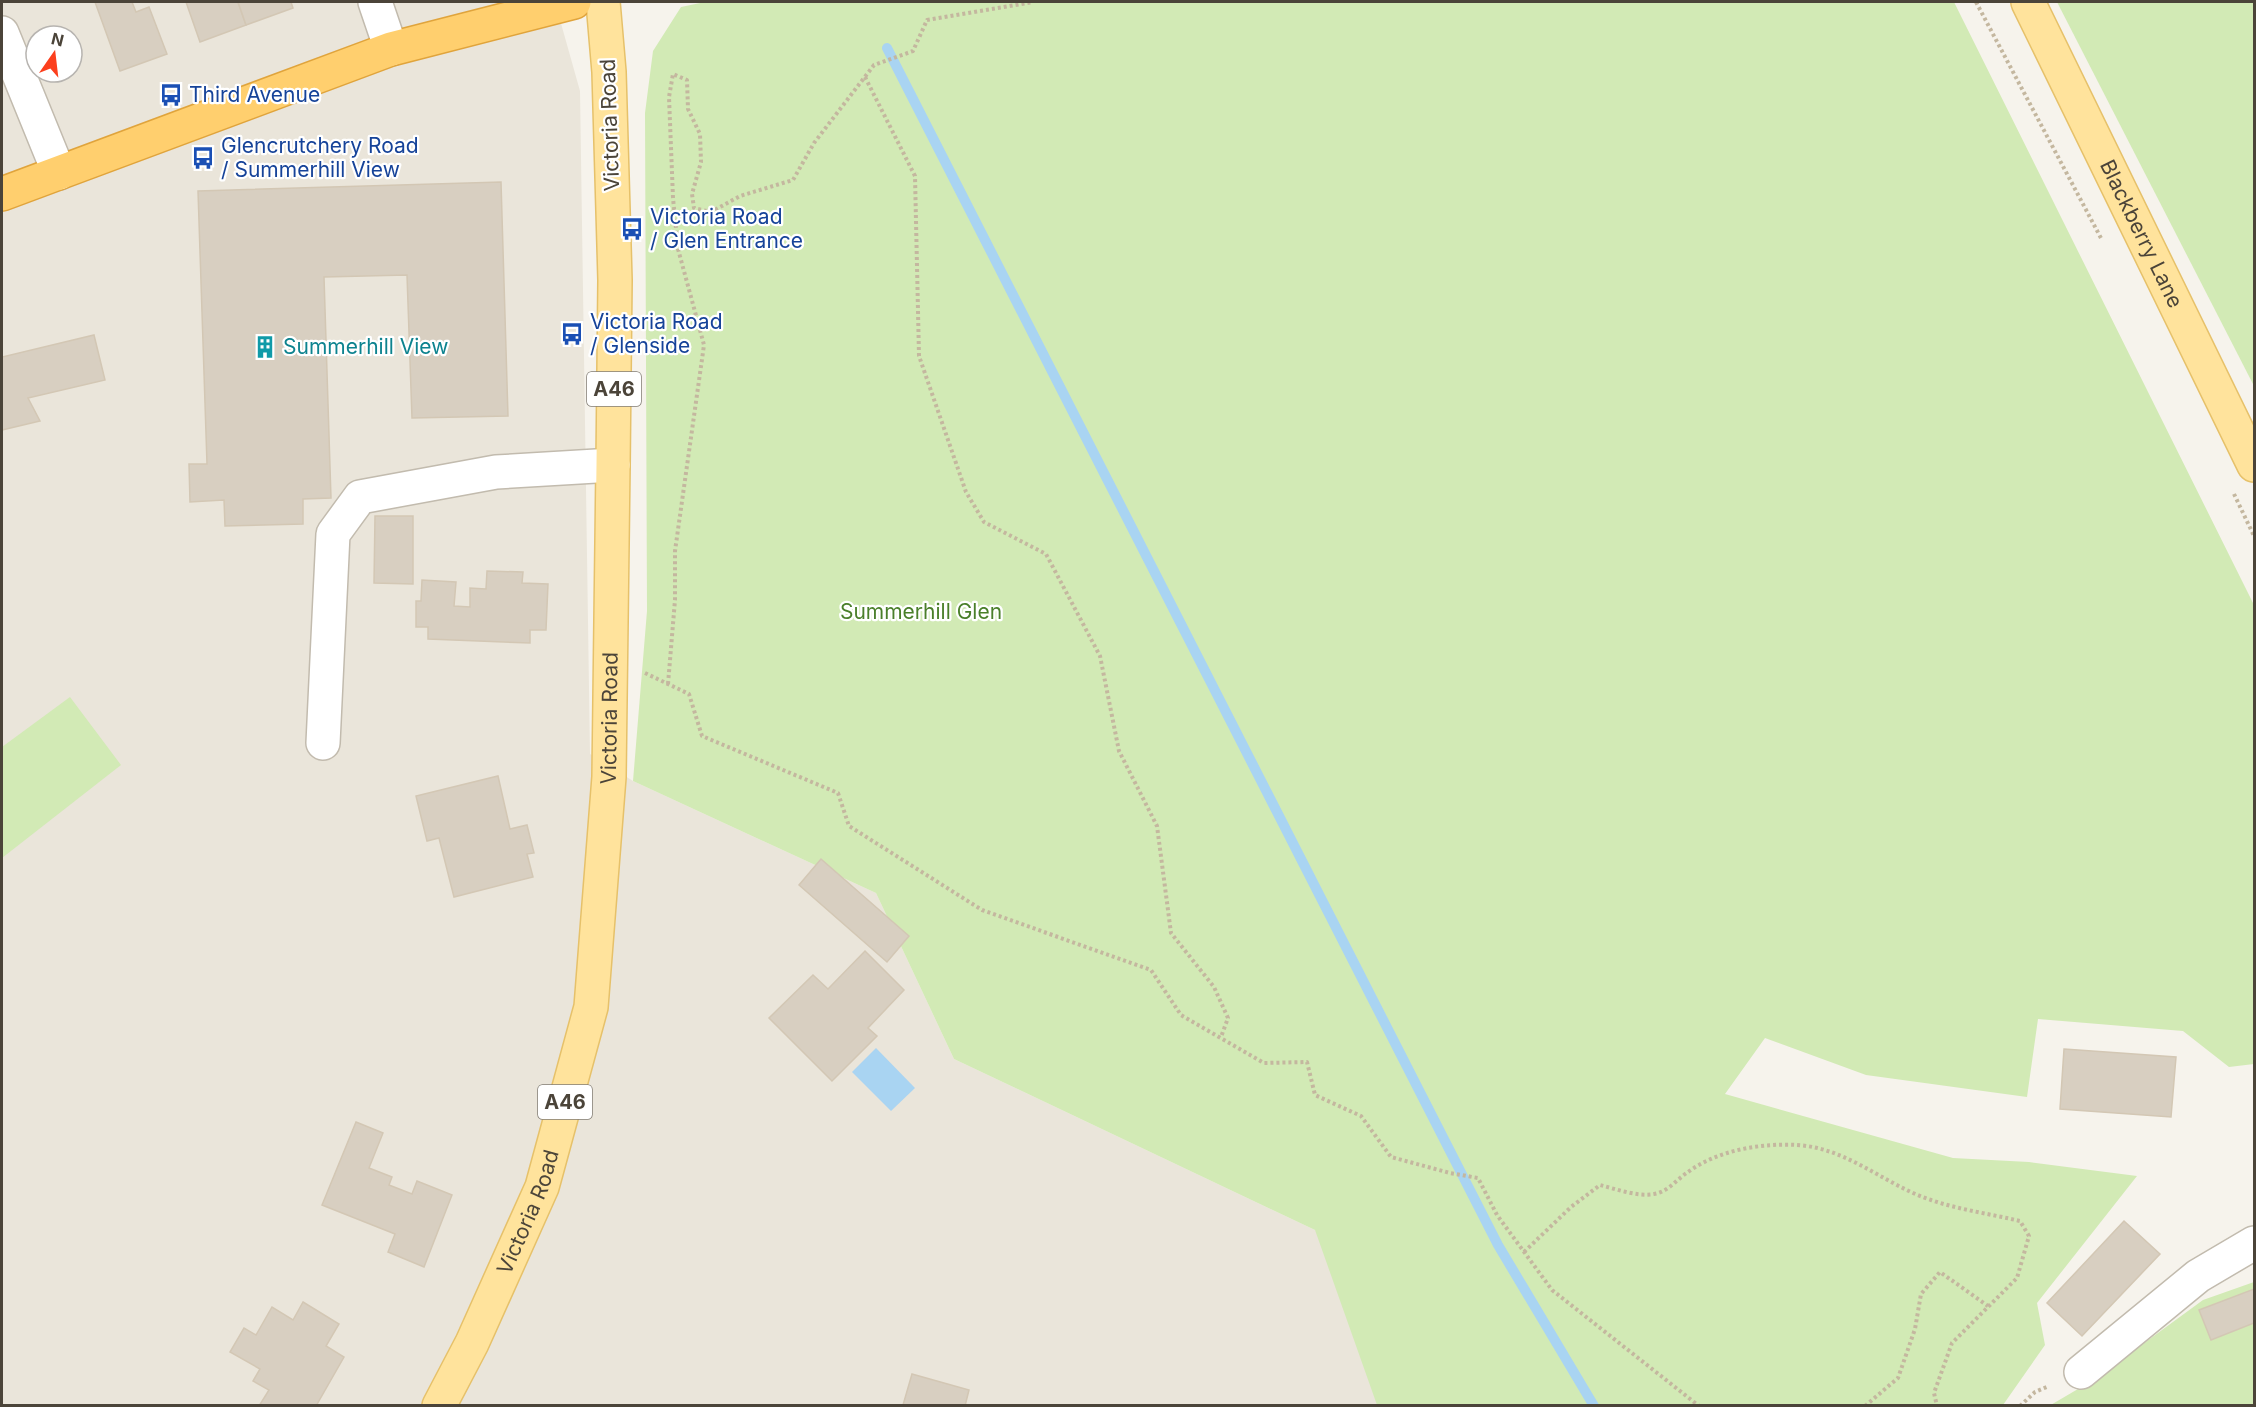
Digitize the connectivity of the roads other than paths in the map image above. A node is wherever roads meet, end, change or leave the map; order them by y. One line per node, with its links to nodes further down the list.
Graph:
1 (375, 2): 6 (street)
2 (574, 2): 6 (highway)
3 (603, 2): 9 (main road, Victoria Road / A46)
4 (2028, 2): 10 (main road, Blackberry Lane)
5 (2, 33): 7 (street)
6 (392, 49): 7 (highway)
7 (59, 173): 8 (highway)
8 (2, 194)
9 (613, 465): 11 (street); 14 (main road, Victoria Road / A46)
10 (2254, 465)
11 (323, 743)
12 (2254, 1244): 13 (street)
13 (2081, 1372)
14 (439, 1406)

